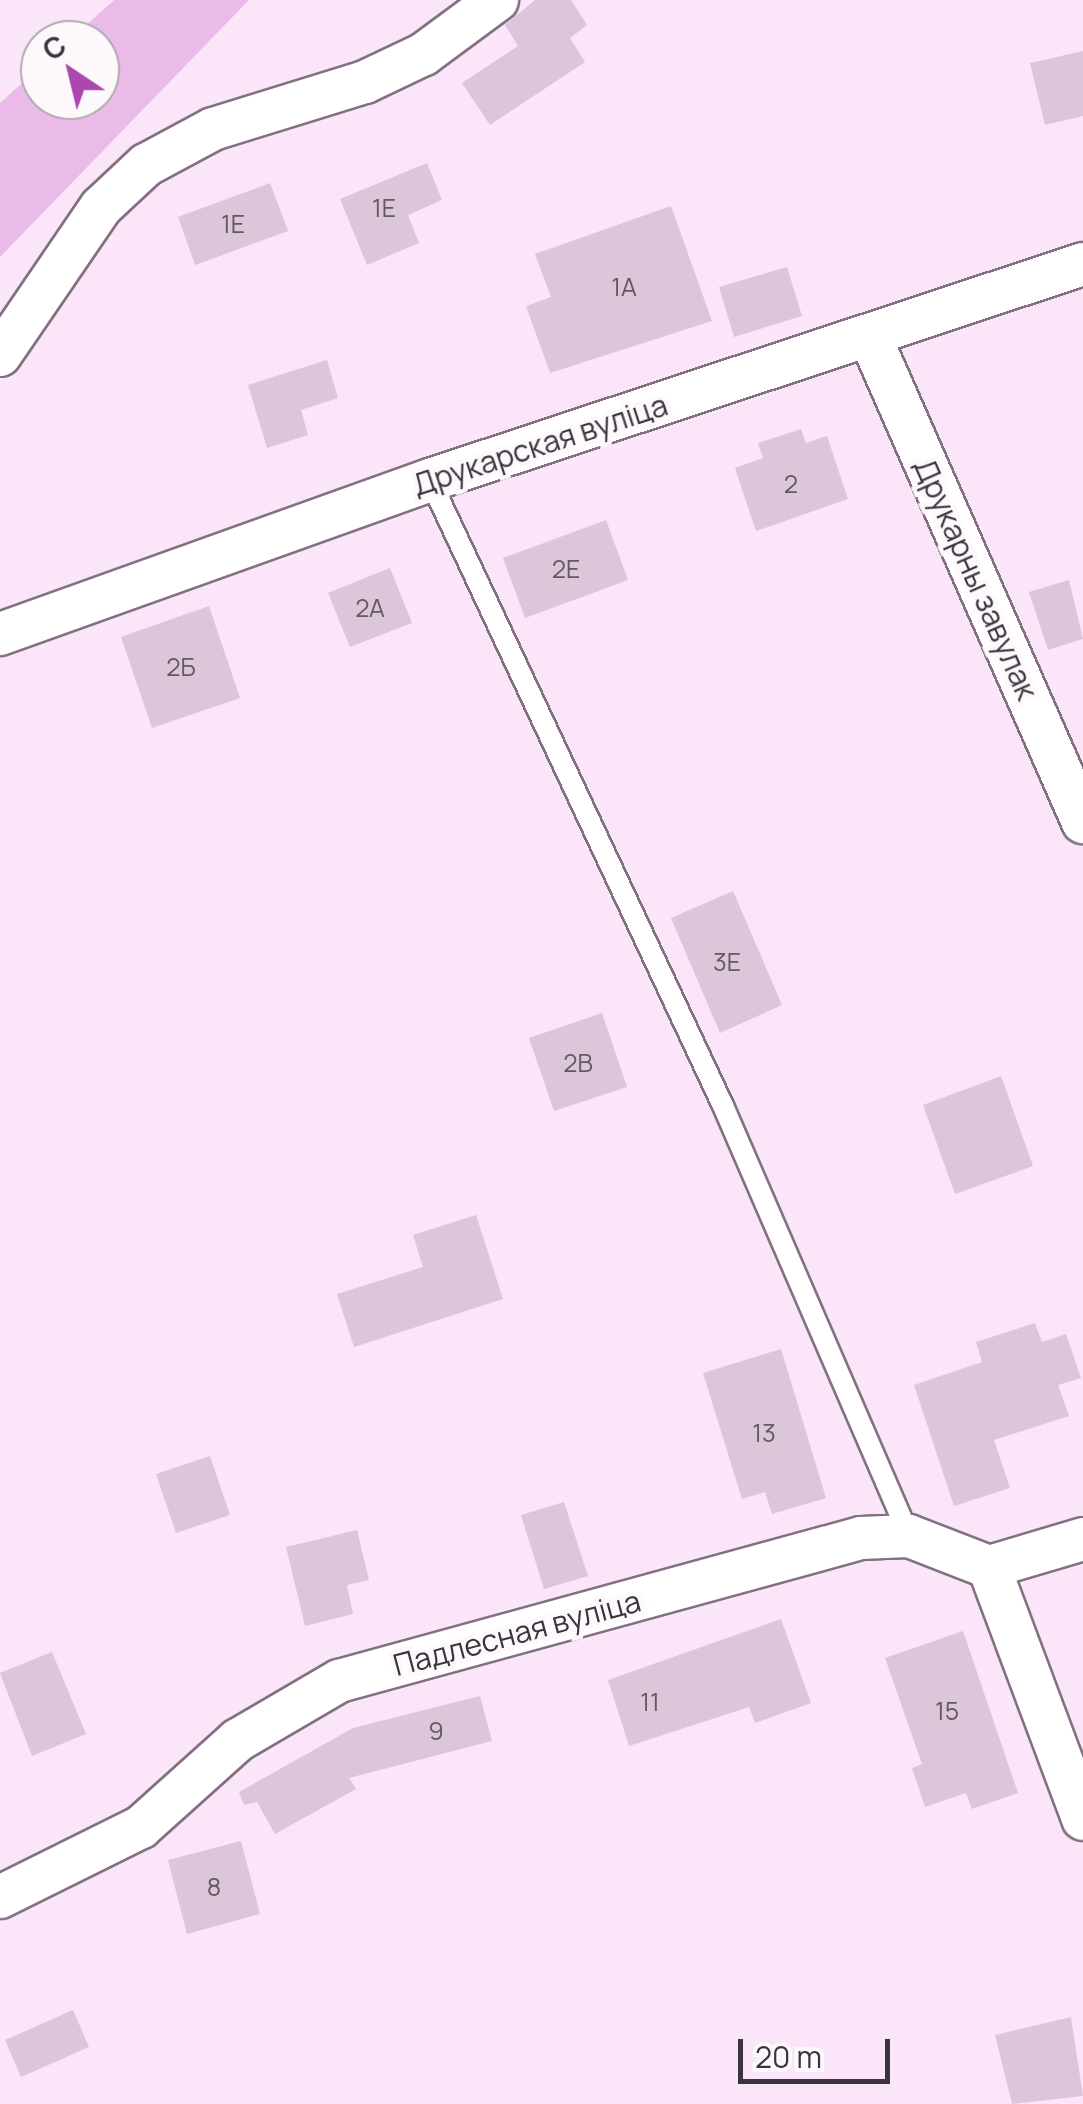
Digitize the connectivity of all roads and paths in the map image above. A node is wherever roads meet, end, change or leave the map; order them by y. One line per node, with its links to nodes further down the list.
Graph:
1 (497, 0): 4 (street)
2 (1083, 264): 3 (street, Друкарская вуліца)
3 (870, 338): 5 (street, Друкарская вуліца); 7 (street, Друкарны завулак)
4 (0, 355)
5 (430, 480): 6 (street, Друкарская вуліца); 8 (lane)
6 (0, 634)
7 (1083, 822)
8 (908, 1536): 10 (street, Падлесная вуліца); 12 (street, Падлесная вуліца)
9 (1083, 1539): 10 (street)
10 (988, 1567): 11 (street)
11 (1083, 1819)
12 (0, 1897)

